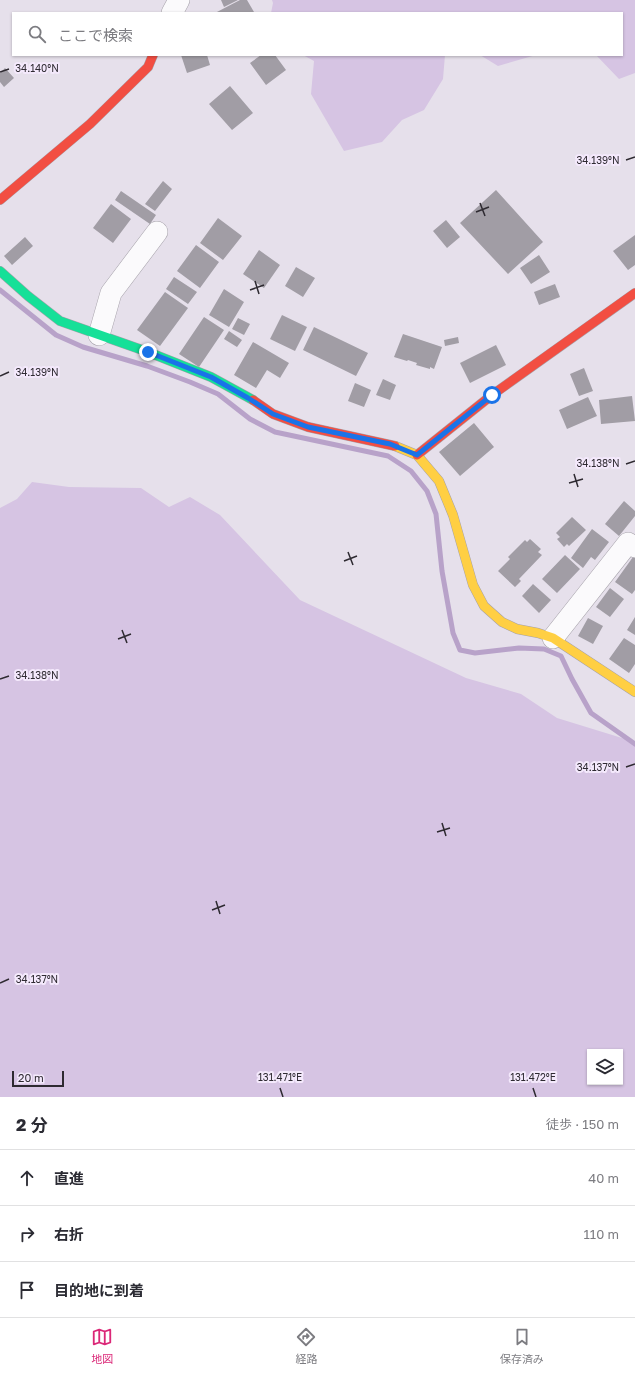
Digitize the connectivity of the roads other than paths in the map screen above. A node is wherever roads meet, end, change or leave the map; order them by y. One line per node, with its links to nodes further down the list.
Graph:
1 (179, 0): 2 (street)
2 (173, 12)
3 (153, 56): 4 (street)
4 (0, 200)
5 (157, 232): 8 (street)
6 (0, 272): 8 (street)
7 (635, 293): 9 (street)
8 (99, 336): 9 (street)
9 (417, 455): 11 (street)
10 (635, 547): 11 (street)
11 (553, 638): 12 (street)
12 (635, 692)

